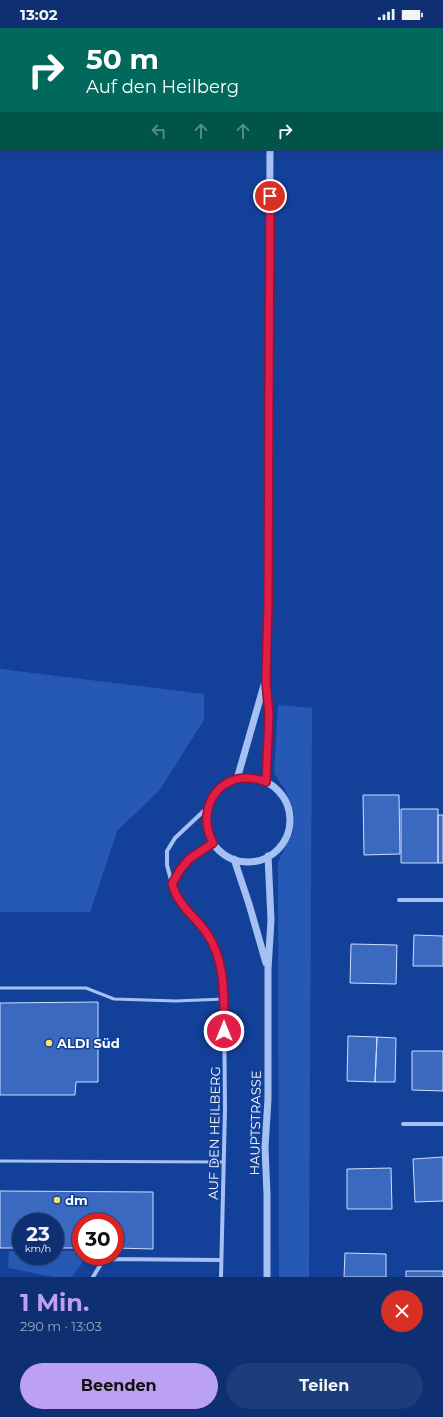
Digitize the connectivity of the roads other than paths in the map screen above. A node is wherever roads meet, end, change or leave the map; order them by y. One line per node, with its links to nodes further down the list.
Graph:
1 (270, 150): 2 (street)
2 (266, 681): 3 (street); 4 (street)
3 (237, 779): 4 (street); 5 (street)
4 (266, 782): 7 (street)
5 (208, 807): 6 (street); 9 (street, AUF DEN HEILBERG)
6 (213, 843): 8 (street); 9 (street)
7 (268, 856): 8 (street); 12 (street, HAUPTSTRASSE)
8 (234, 859): 12 (street, HAUPTSTRASSE)
9 (172, 884): 14 (street, AUF DEN HEILBERG)
10 (399, 900): 11 (street)
11 (443, 900)
12 (268, 969): 22 (street, HAUPTSTRASSE)
13 (0, 988): 14 (lane)
14 (224, 999): 18 (street, AUF DEN HEILBERG)
15 (403, 1124): 16 (street)
16 (443, 1124)
17 (0, 1161): 18 (lane)
18 (224, 1162): 19 (street, AUF DEN HEILBERG)
19 (221, 1260): 20 (street); 21 (street, AUF DEN HEILBERG)
20 (93, 1277)
21 (221, 1277)
22 (267, 1277)

